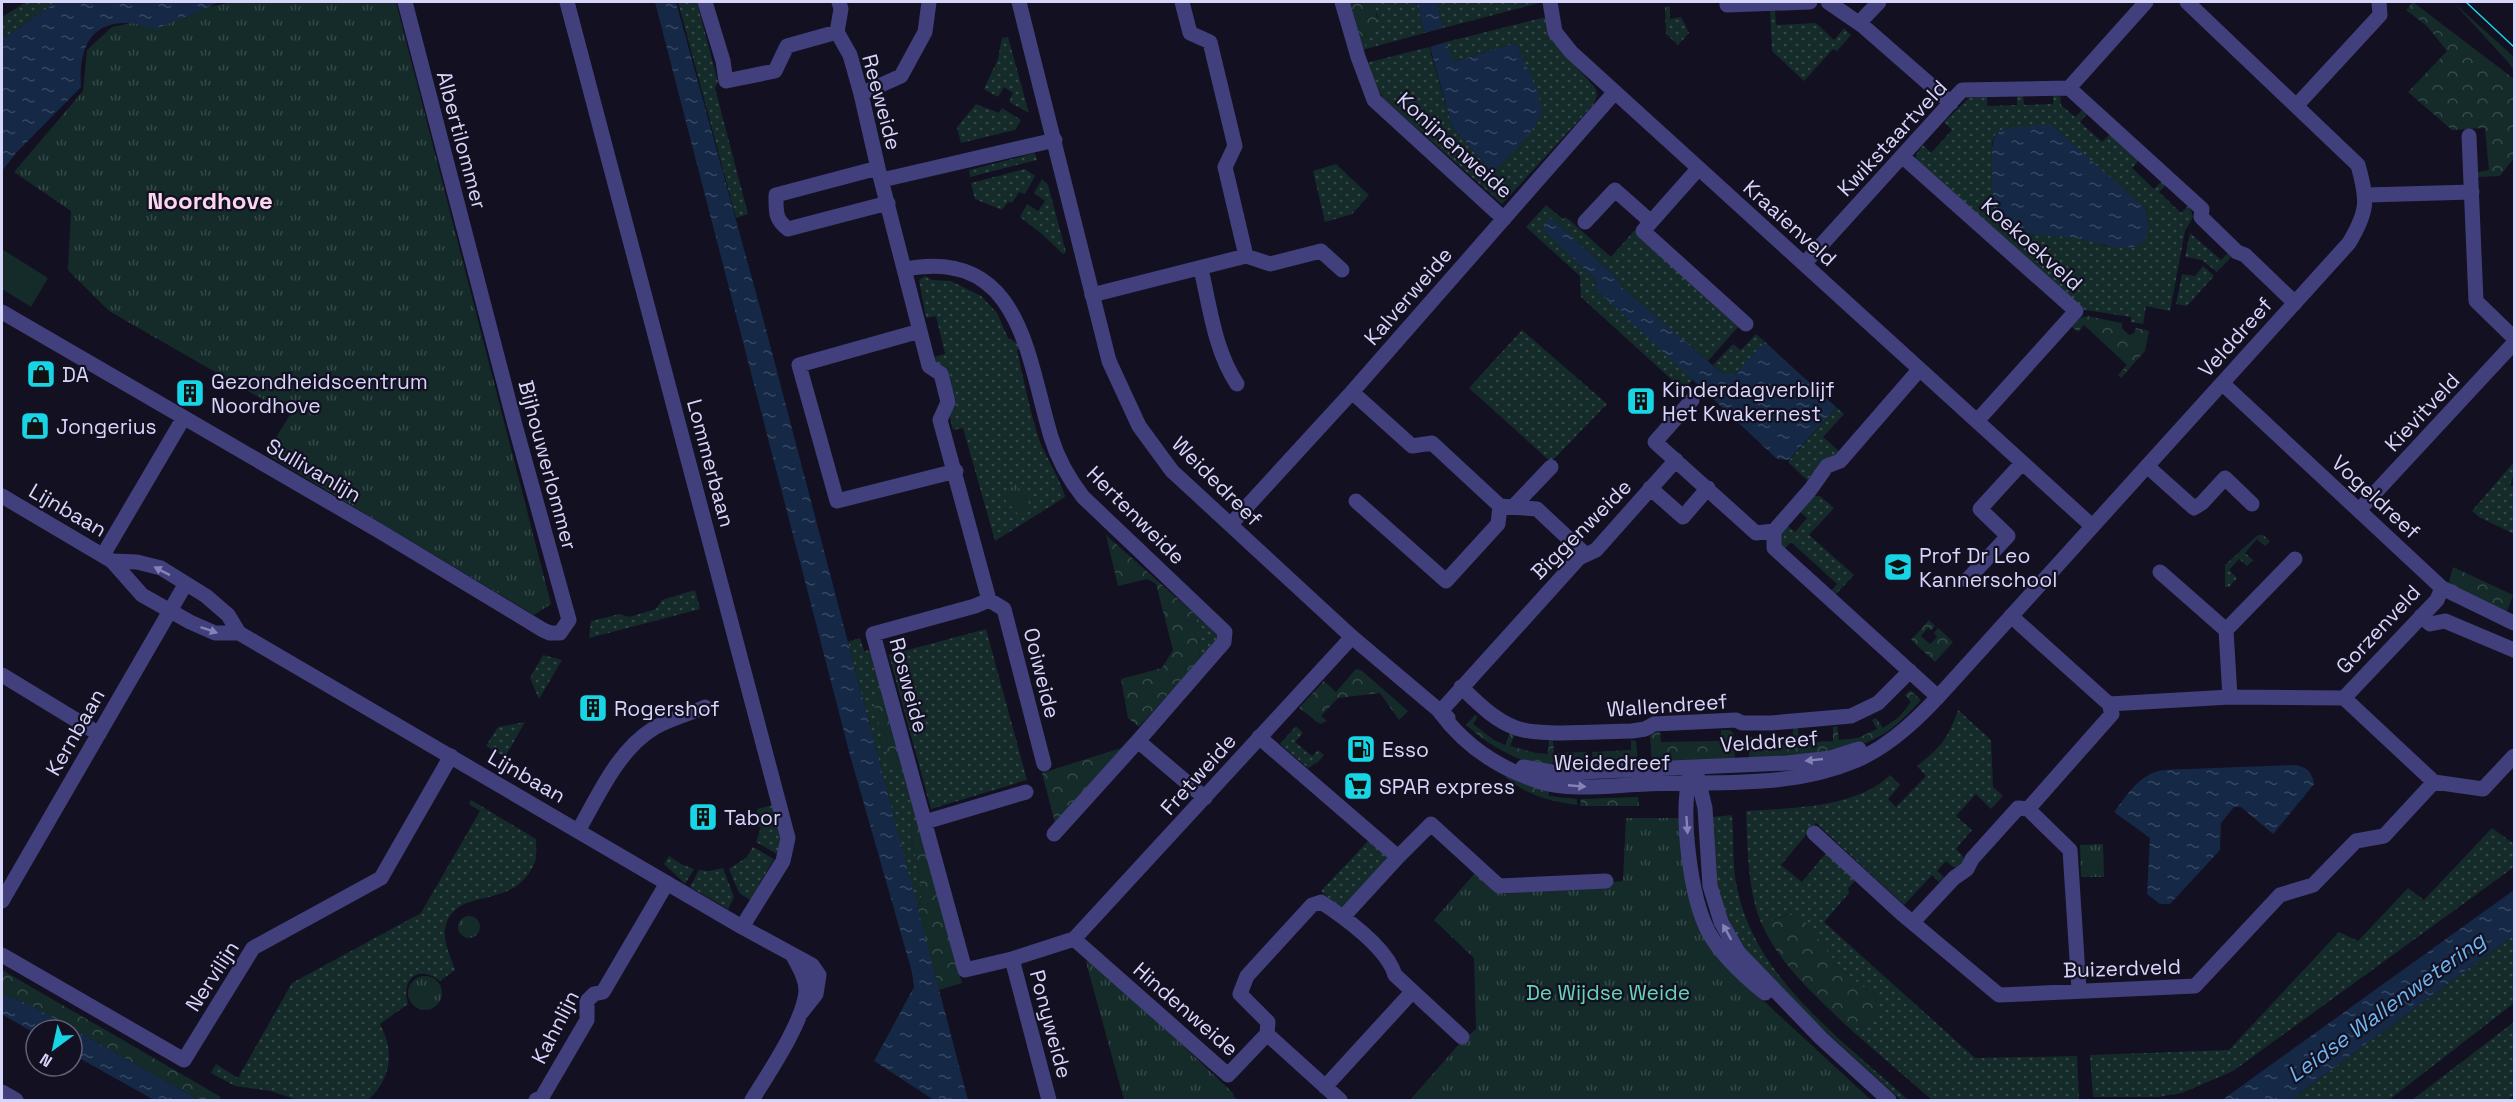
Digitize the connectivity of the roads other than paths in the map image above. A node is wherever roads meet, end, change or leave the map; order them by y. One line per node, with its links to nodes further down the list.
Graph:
1 (405, 2): 40 (street, Albertilommer)
2 (567, 2): 120 (street, Lommerbaan)
3 (705, 2): 18 (street)
4 (839, 2): 18 (street)
5 (929, 2): 21 (street)
6 (1019, 2): 25 (street, Weidedreef)
7 (1182, 2): 35 (street)
8 (1342, 2): 32 (street, Konijnenweide)
9 (1550, 2): 20 (street, Kraaienveld)
10 (1727, 2): 11 (street)
11 (1810, 2)
12 (1828, 2): 17 (street)
13 (1879, 2): 17 (street)
14 (2146, 2): 19 (street)
15 (2187, 2): 23 (street)
16 (2379, 2): 23 (street)
17 (1859, 23): 22 (street)
18 (837, 32): 21 (street, Reeweide)
19 (2069, 88): 22 (street, Kwikstaartveld); 42 (street)
20 (1614, 93): 27 (street, Kraaienveld); 32 (street, Kalverweide)
21 (861, 94): 28 (street, Reeweide)
22 (1951, 103): 26 (street, Kwikstaartveld)
23 (2297, 105): 30 (street)
24 (2469, 136): 29 (street)
25 (1054, 140): 28 (street); 41 (street, Weidedreef)
26 (1903, 157): 36 (street, Kwikstaartveld); 54 (street, Koekoekveld)
27 (1698, 169): 33 (street); 36 (street, Kraaienveld)
28 (880, 174): 31 (street); 31 (street)
29 (2472, 192): 30 (street); 46 (street)
30 (2367, 195): 42 (street, Velddreef)
31 (888, 203): 37 (street)
32 (1504, 219): 51 (street, Kalverweide)
33 (1650, 221): 34 (street); 44 (street)
34 (1585, 222)
35 (1246, 256): 38 (street); 39 (street)
36 (1804, 264): 48 (street, Kraaienveld)
37 (905, 269): 45 (street); 99 (street, Hertenweide)
38 (1201, 269): 41 (street); 50 (street)
39 (1342, 270)
40 (480, 289): 82 (street, Bijhouwerlommer)
41 (1092, 295): 67 (street, Weidedreef)
42 (2295, 303): 49 (street, Velddreef)
43 (2, 312): 53 (street, Sullivanlijn)
44 (1746, 324)
45 (920, 331): 59 (street); 59 (street)
46 (2514, 338)
47 (2514, 343): 66 (street, Kievitveld)
48 (1920, 370): 54 (street, Kraaienveld); 69 (street)
49 (2222, 383): 57 (street, Velddreef); 66 (street, Vogeldreef)
50 (1238, 384)
51 (1352, 392): 65 (street); 67 (street, Kalverweide)
52 (1692, 400): 55 (street)
53 (183, 419): 71 (street); 82 (street, Sullivanlijn)
54 (1977, 421): 56 (street, Kraaienveld)
55 (1676, 460): 60 (street, Biggenweide); 61 (street)
56 (2022, 463): 68 (street, Kraaienveld); 74 (street)
57 (2147, 466): 64 (street); 68 (street, Velddreef)
58 (1551, 467): 65 (street)
59 (956, 471): 77 (street)
60 (1650, 488): 61 (street); 70 (street, Biggenweide)
61 (1708, 489): 69 (street)
62 (2, 496): 71 (street, Lijnbaan)
63 (1356, 501): 65 (street)
64 (2252, 504)
65 (1507, 506): 70 (street)
66 (2360, 509): 76 (street, Vogeldreef)
67 (1231, 524): 85 (street, Weidedreef)
68 (2092, 526): 79 (street, Velddreef)
69 (1774, 531): 87 (street)
70 (1585, 554): 89 (street, Biggenweide)
71 (108, 558): 75 (street, Lijnbaan, one-way to 71); 78 (street, Lijnbaan)
72 (2295, 559): 83 (street)
73 (2160, 572): 83 (street)
74 (1967, 580)
75 (185, 585): 78 (street, Kernbaan); 84 (street, Lijnbaan)
76 (2442, 588): 80 (street, Gorzenveld); 81 (street, Vogeldreef)
77 (989, 600): 102 (street, Ooiweide); 110 (street, Rosweide)
78 (170, 611): 84 (street, Lijnbaan, one-way to 84); 96 (street, Kernbaan)
79 (2011, 616): 90 (street, Velddreef); 93 (street)
80 (2421, 616): 86 (street); 92 (street, Gorzenveld)
81 (2514, 623)
82 (543, 630)
83 (2226, 630): 91 (street)
84 (239, 633): 100 (street, Lijnbaan)
85 (1352, 637): 95 (street, Weidedreef); 97 (street, Fretweide)
86 (2514, 650)
87 (1910, 671): 89 (street, Wallendreef); 90 (street)
88 (2, 675): 96 (street)
89 (1461, 687): 95 (street, Biggenweide)
90 (1938, 697): 98 (street, Velddreef)
91 (2230, 697): 92 (street); 93 (street)
92 (2344, 698): 105 (street)
93 (2109, 704): 109 (street)
94 (705, 708): 111 (street)
95 (1440, 712): 104 (street, Weidedreef); 106 (street, Weidedreef, one-way to 106)
96 (99, 734): 117 (street, Kernbaan)
97 (1259, 737): 108 (street, Fretweide); 114 (street)
98 (1890, 739): 103 (street, Velddreef, one-way to 103); 106 (street, Velddreef)
99 (1138, 741): 108 (street); 113 (street)
100 (451, 756): 111 (street, Lijnbaan); 122 (street, Nervilijn)
101 (2514, 756): 105 (street)
102 (1044, 764)
103 (1693, 767): 104 (street, Velddreef); 106 (street)
104 (1648, 770)
105 (2434, 782): 124 (street, Buizerdveld)
106 (1694, 783): 135 (street)
107 (1026, 792): 110 (street)
108 (1205, 798): 121 (street, Fretweide)
109 (2028, 809): 119 (street); 124 (street)
110 (925, 822): 123 (street, Rosweide)
111 (578, 831): 116 (street, Lijnbaan)
112 (1814, 833): 119 (street, Buizerdveld)
113 (1054, 834)
114 (1398, 857): 115 (street); 118 (street)
115 (1606, 881)
116 (667, 883): 120 (street, Lijnbaan); 132 (street, Kahnlijn)
117 (2, 901)
118 (1343, 917): 125 (street, Hindenweide); 126 (street, Hindenweide)
119 (1913, 922): 124 (street, Buizerdveld)
120 (742, 927): 130 (street, Lijnbaan)
121 (1074, 939): 123 (street, Rosweide); 126 (street, Hindenweide)
122 (2, 955)
123 (1012, 959): 133 (street, Ponyweide)
124 (2079, 990)
125 (1412, 992): 127 (street, Hindenweide); 128 (street)
126 (1268, 1034): 128 (street, Hindenweide)
127 (1462, 1037)
128 (1325, 1087): 134 (street, Hindenweide)
129 (2, 1092): 131 (street)
130 (756, 1099)
131 (16, 1101)
132 (536, 1101)
133 (1049, 1101)
134 (1340, 1101)
135 (1888, 1101)

